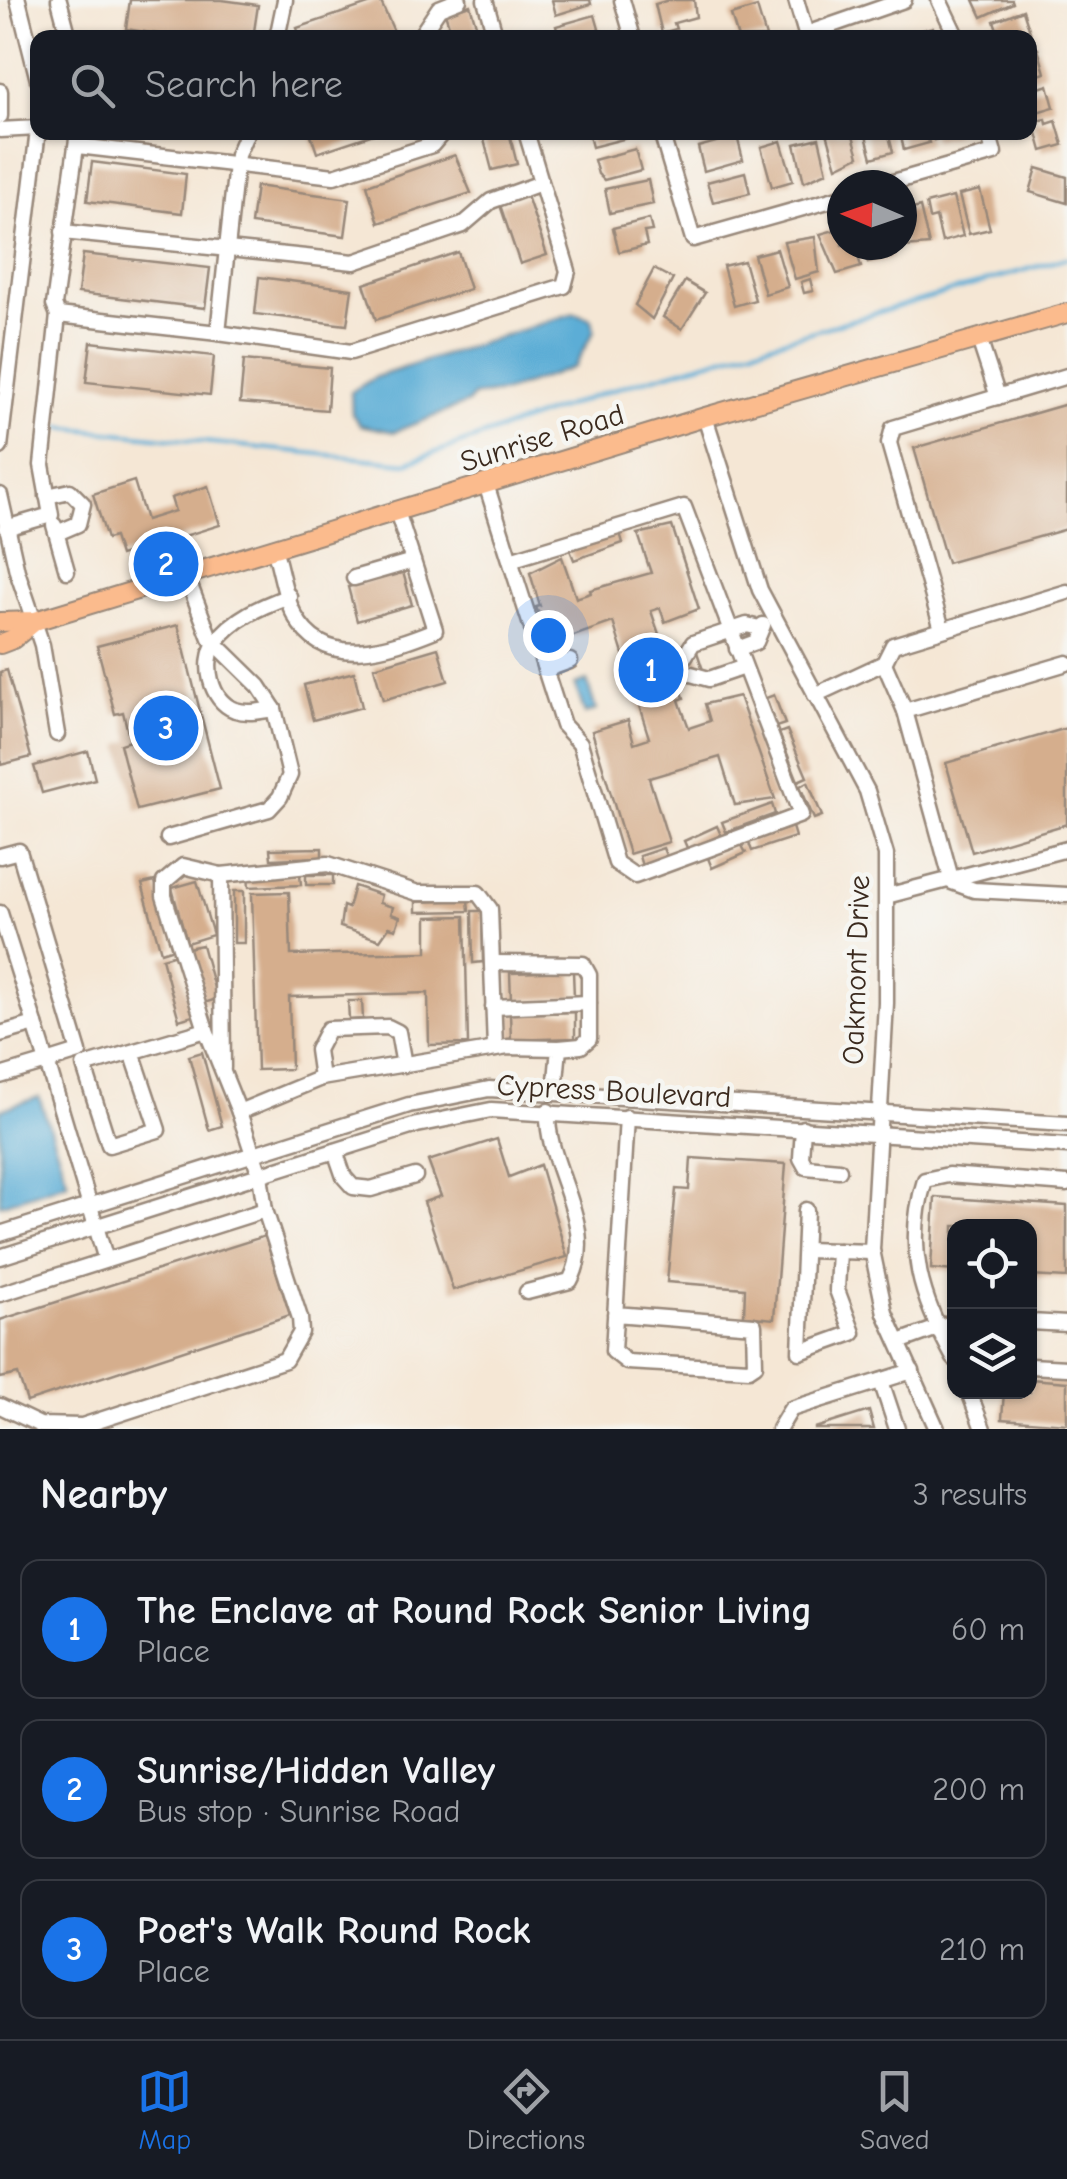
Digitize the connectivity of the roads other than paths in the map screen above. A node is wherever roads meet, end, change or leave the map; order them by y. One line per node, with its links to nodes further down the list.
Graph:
1 (20, 0): 18 (street)
2 (59, 0): 10 (street)
3 (285, 0): 11 (street)
4 (459, 0): 12 (street)
5 (485, 0): 13 (street)
6 (622, 0): 14 (street)
7 (796, 0): 15 (street)
8 (904, 0): 16 (street)
9 (939, 0): 17 (street)
10 (67, 30)
11 (279, 30)
12 (424, 30)
13 (494, 30)
14 (631, 30)
15 (805, 30)
16 (818, 30)
17 (953, 30)
18 (30, 44)
19 (0, 90): 20 (street)
20 (0, 116)
21 (30, 129): 22 (street)
22 (0, 130)
23 (37, 140): 44 (street)
24 (78, 140): 35 (street)
25 (84, 140): 31 (street)
26 (245, 140): 31 (street)
27 (436, 140): 31 (street)
28 (528, 140): 33 (street)
29 (664, 140): 34 (street)
30 (990, 140): 32 (street)
31 (238, 164): 36 (street)
32 (917, 175)
33 (541, 183): 36 (street); 39 (street)
34 (827, 201)
35 (63, 232): 36 (street); 37 (street)
36 (230, 250): 39 (street)
37 (58, 314): 39 (street); 47 (street)
38 (1067, 314): 40 (main road, Sunrise Road)
39 (218, 333)
40 (980, 338): 42 (street); 43 (main road, Sunrise Road)
41 (1067, 376): 42 (street)
42 (998, 397): 64 (street)
43 (706, 417): 45 (main road, Sunrise Road); 60 (street, Oakmont Drive)
44 (0, 447)
45 (486, 484): 48 (main road, Sunrise Road); 54 (street)
46 (0, 494): 50 (street)
47 (47, 496): 49 (street); 51 (street)
48 (397, 511): 52 (main road, Sunrise Road); 53 (street)
49 (51, 515): 50 (street); 51 (street)
50 (6, 528): 61 (street)
51 (56, 533): 55 (street)
52 (274, 548): 56 (main road, Sunrise Road); 59 (street)
53 (414, 560): 57 (street); 59 (street)
54 (510, 560): 65 (street); 74 (street)
55 (67, 571)
56 (186, 575): 61 (main road, Sunrise Road); 67 (street)
57 (354, 578)
58 (1067, 592): 64 (street)
59 (289, 596): 67 (street)
60 (773, 619): 63 (street); 76 (street, Oakmont Drive)
61 (35, 621): 62 (main road, Sunrise Road); 66 (main road, Sunrise Road); 79 (street)
62 (0, 622)
63 (759, 628): 65 (street); 68 (street)
64 (942, 628): 71 (street)
65 (730, 630): 68 (street); 69 (street)
66 (0, 644)
67 (214, 644): 77 (street); 77 (street)
68 (737, 649): 73 (street)
69 (686, 656)
70 (570, 661): 74 (street)
71 (884, 663): 76 (street); 78 (street)
72 (1067, 664): 78 (street)
73 (744, 667): 74 (street); 75 (street)
74 (546, 670)
75 (691, 674)
76 (815, 695): 85 (street, Oakmont Drive)
77 (274, 709): 80 (street)
78 (905, 711): 84 (street)
79 (57, 734)
80 (168, 838)
81 (1067, 849): 84 (street)
82 (0, 856): 97 (street)
83 (221, 874): 88 (street); 92 (street); 101 (street)
84 (952, 882): 85 (street); 86 (street)
85 (890, 895): 105 (street, Oakmont Drive)
86 (1067, 896)
87 (0, 913): 91 (street)
88 (492, 963): 89 (street); 90 (street)
89 (590, 1003): 90 (street); 94 (street)
90 (493, 1007): 95 (street)
91 (35, 1024): 93 (street); 98 (street)
92 (206, 1030): 96 (street); 101 (street)
93 (0, 1034)
94 (559, 1048): 95 (street); 103 (street)
95 (495, 1049): 99 (street)
96 (132, 1052): 97 (street); 97 (street)
97 (82, 1059): 98 (street)
98 (47, 1062): 100 (street); 118 (street)
99 (404, 1064): 102 (street); 102 (street)
100 (0, 1076)
101 (223, 1078): 106 (street)
102 (321, 1078): 106 (street)
103 (555, 1091): 105 (street, Cypress Boulevard); 113 (street, Cypress Boulevard)
104 (548, 1111): 107 (street, Cypress Boulevard); 112 (street, Cypress Boulevard); 128 (street)
105 (878, 1111): 108 (street, Cypress Boulevard); 110 (street, Oakmont Drive)
106 (239, 1112): 113 (street)
107 (627, 1116): 109 (street, Cypress Boulevard); 130 (street)
108 (1067, 1124)
109 (803, 1128): 110 (street, Cypress Boulevard); 114 (street)
110 (876, 1133): 111 (street, Cypress Boulevard); 125 (street, Oakmont Drive)
111 (1067, 1146)
112 (335, 1151): 115 (street, Cypress Boulevard); 116 (street)
113 (254, 1154): 115 (street); 118 (street, Cypress Boulevard)
114 (839, 1170)
115 (260, 1175): 119 (street); 121 (street, Cypress Boulevard)
116 (415, 1176)
117 (1067, 1184): 134 (street)
118 (90, 1205): 121 (street); 122 (street, Cypress Boulevard)
119 (265, 1210): 127 (street); 142 (street)
120 (806, 1210): 123 (street)
121 (97, 1226): 126 (street, Cypress Boulevard); 127 (street)
122 (0, 1234)
123 (805, 1250): 124 (street); 124 (street)
124 (839, 1251): 125 (street)
125 (872, 1252): 135 (street, Oakmont Drive)
126 (0, 1256)
127 (106, 1260): 129 (street)
128 (527, 1292)
129 (0, 1294)
130 (615, 1314): 130 (street)
131 (1037, 1322): 133 (street)
132 (947, 1324): 134 (street)
133 (1067, 1324)
134 (936, 1326): 135 (street); 136 (street)
135 (898, 1342): 139 (street, Oakmont Drive)
136 (947, 1346)
137 (1037, 1366): 138 (street)
138 (1067, 1368)
139 (912, 1371): 140 (street); 145 (street, Oakmont Drive)
140 (881, 1381): 143 (street); 144 (street)
141 (972, 1399): 146 (street)
142 (0, 1406)
143 (779, 1429)
144 (897, 1429)
145 (937, 1429)
146 (983, 1429)

